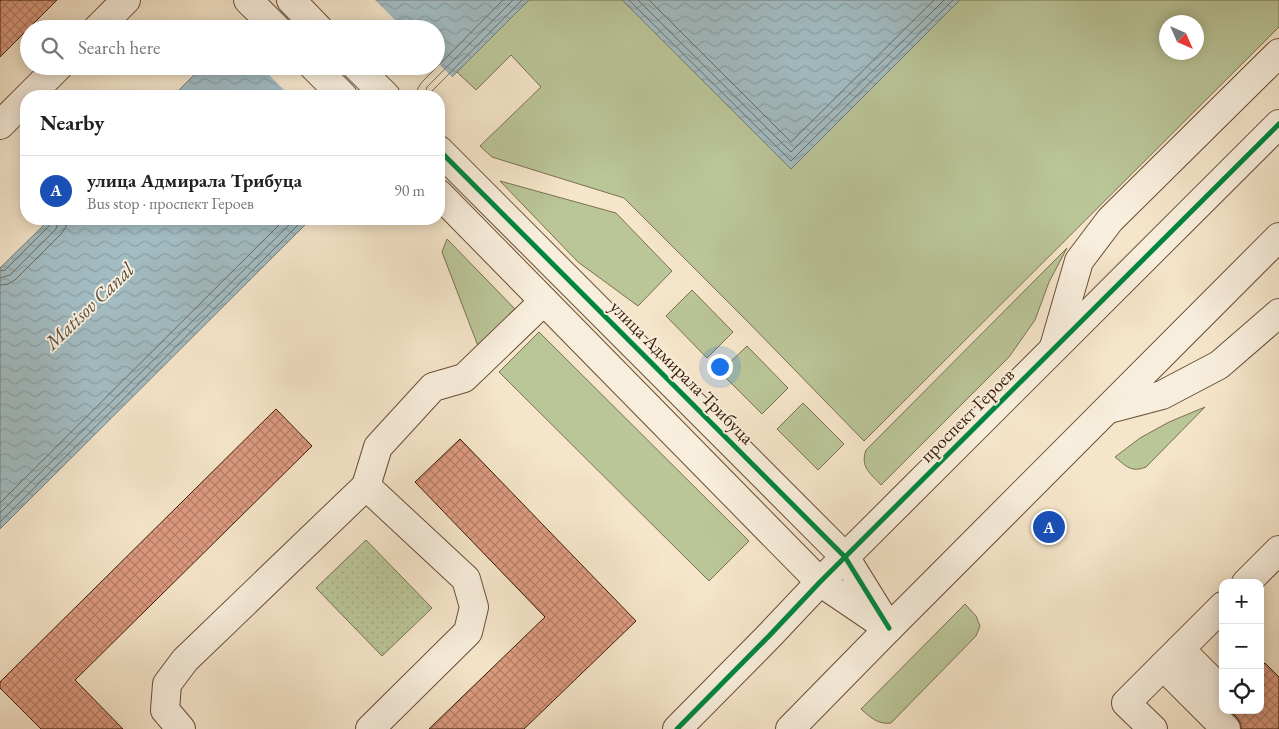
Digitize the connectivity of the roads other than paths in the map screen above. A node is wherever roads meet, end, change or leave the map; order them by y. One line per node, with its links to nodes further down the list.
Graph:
1 (126, 0): 4 (street)
2 (248, 0): 5 (street)
3 (291, 0): 6 (street)
4 (106, 20)
5 (268, 20)
6 (310, 20)
7 (1279, 53): 22 (street)
8 (50, 75): 11 (street)
9 (322, 75): 12 (street)
10 (365, 75): 13 (street)
11 (35, 90)
12 (337, 90)
13 (380, 90)
14 (20, 105): 16 (street)
15 (1279, 124): 22 (street, проспект Героев)
16 (0, 125)
17 (445, 156): 26 (street, улица Адмирала Трибуца)
18 (445, 200): 20 (street)
19 (1279, 237): 23 (street)
20 (544, 301): 24 (street); 28 (street)
21 (1279, 313): 23 (street)
22 (1052, 351): 26 (street, проспект Героев)
23 (1108, 409): 30 (street)
24 (366, 486): 34 (street); 35 (street)
25 (1279, 550): 27 (street)
26 (845, 558): 28 (street, проспект Героев); 30 (street, улица Адмирала Трибуца)
27 (1250, 579)
28 (820, 582): 30 (street); 36 (street, проспект Героев)
29 (1219, 610): 31 (street)
30 (889, 628): 37 (street)
31 (1178, 650): 32 (street); 33 (street); 38 (street); 39 (street)
32 (1219, 665)
33 (1219, 688)
34 (180, 729)
35 (370, 729)
36 (677, 729)
37 (790, 729)
38 (1152, 729)
39 (1226, 729)

